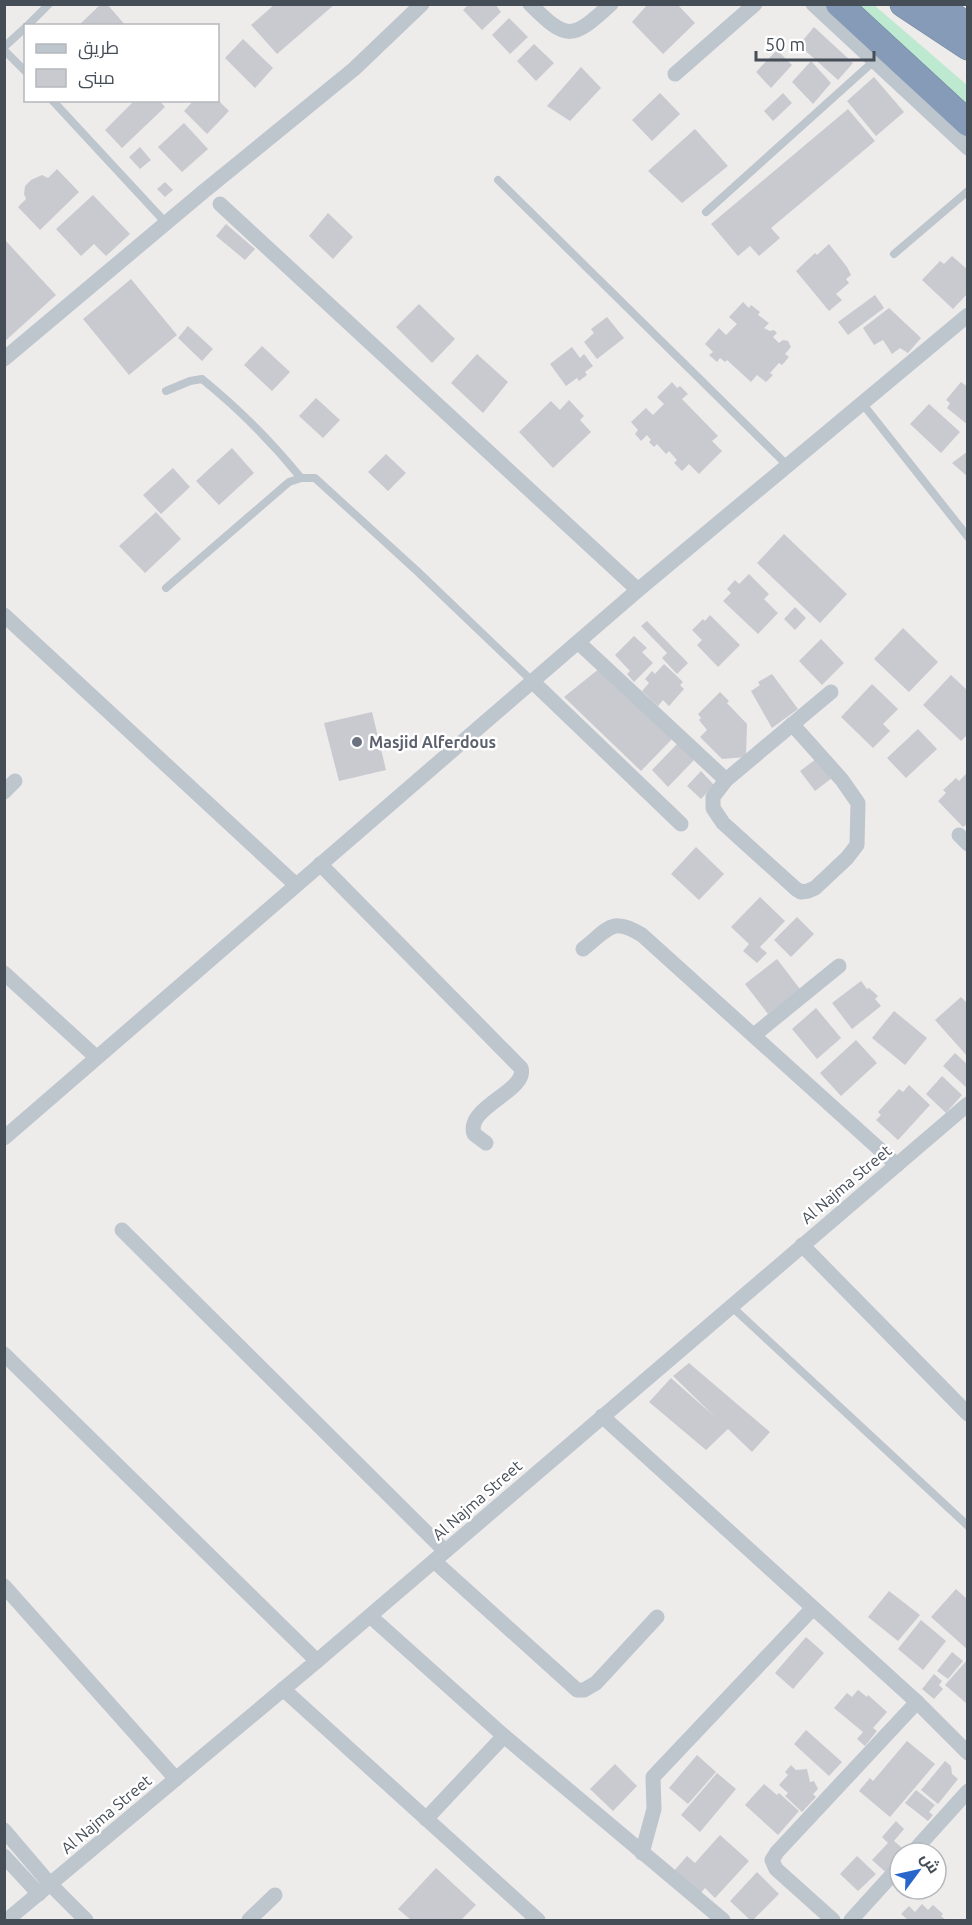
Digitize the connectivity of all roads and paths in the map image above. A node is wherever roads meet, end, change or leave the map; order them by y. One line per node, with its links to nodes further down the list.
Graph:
1 (49, 4): 10 (lane)
2 (422, 4): 25 (street)
3 (530, 4): 4 (street)
4 (611, 4)
5 (755, 4): 17 (street)
6 (813, 4): 15 (street)
7 (839, 4): 19 (highway)
8 (903, 4): 13 (highway)
9 (935, 4): 11 (highway)
10 (28, 24)
11 (968, 26)
12 (24, 28): 14 (lane)
13 (968, 47)
14 (4, 48): 16 (lane)
15 (874, 61): 20 (street); 24 (lane)
16 (24, 70)
17 (675, 74)
18 (54, 102): 25 (lane)
19 (968, 123)
20 (968, 148)
21 (498, 180): 31 (lane)
22 (968, 191): 26 (lane)
23 (220, 204): 35 (street)
24 (706, 212)
25 (166, 223): 28 (street)
26 (894, 254)
27 (968, 315): 30 (street)
28 (4, 359)
29 (166, 391): 32 (lane)
30 (862, 403): 31 (street); 33 (lane)
31 (788, 465): 35 (street)
32 (301, 478): 34 (lane); 38 (lane)
33 (968, 537)
34 (166, 588)
35 (638, 590): 37 (street)
36 (4, 615): 44 (street)
37 (578, 642): 38 (street); 41 (street)
38 (533, 682): 42 (street); 43 (street)
39 (831, 692): 40 (street)
40 (792, 724): 41 (street); 41 (street)
41 (726, 780)
42 (681, 824)
43 (320, 864): 44 (street); 52 (street)
44 (296, 885): 49 (street)
45 (583, 949): 48 (street)
46 (839, 966): 48 (street)
47 (4, 973): 49 (street)
48 (754, 1035): 53 (street)
49 (96, 1058): 51 (street)
50 (968, 1104): 53 (street, Al Najma Street)
51 (4, 1138)
52 (486, 1143)
53 (897, 1165): 55 (street, Al Najma Street)
54 (122, 1230): 61 (street)
55 (802, 1245): 56 (street, Al Najma Street); 58 (street)
56 (731, 1306): 59 (street, Al Najma Street); 60 (lane)
57 (6, 1359): 66 (street)
58 (968, 1414)
59 (602, 1416): 61 (street, Al Najma Street); 63 (street)
60 (968, 1526)
61 (439, 1556): 64 (street, Al Najma Street); 65 (street)
62 (4, 1586): 71 (street)
63 (813, 1608): 68 (street); 76 (street)
64 (370, 1616): 66 (street, Al Najma Street); 69 (street)
65 (657, 1617)
66 (317, 1661): 67 (street, Al Najma Street)
67 (283, 1689): 71 (street, Al Najma Street); 73 (street)
68 (917, 1702): 70 (street); 86 (street)
69 (504, 1736): 73 (street); 76 (street)
70 (968, 1754)
71 (176, 1779): 79 (street, Al Najma Street)
72 (968, 1791): 75 (street)
73 (426, 1819): 84 (street)
74 (4, 1830): 79 (street)
75 (923, 1841)
76 (642, 1853): 85 (street)
77 (4, 1856): 79 (street)
78 (888, 1879): 87 (street)
79 (45, 1889): 81 (street, Al Najma Street); 82 (street)
80 (275, 1896): 83 (street)
81 (7, 1920)
82 (86, 1920)
83 (249, 1920)
84 (538, 1920)
85 (723, 1920)
86 (833, 1920)
87 (851, 1920)

